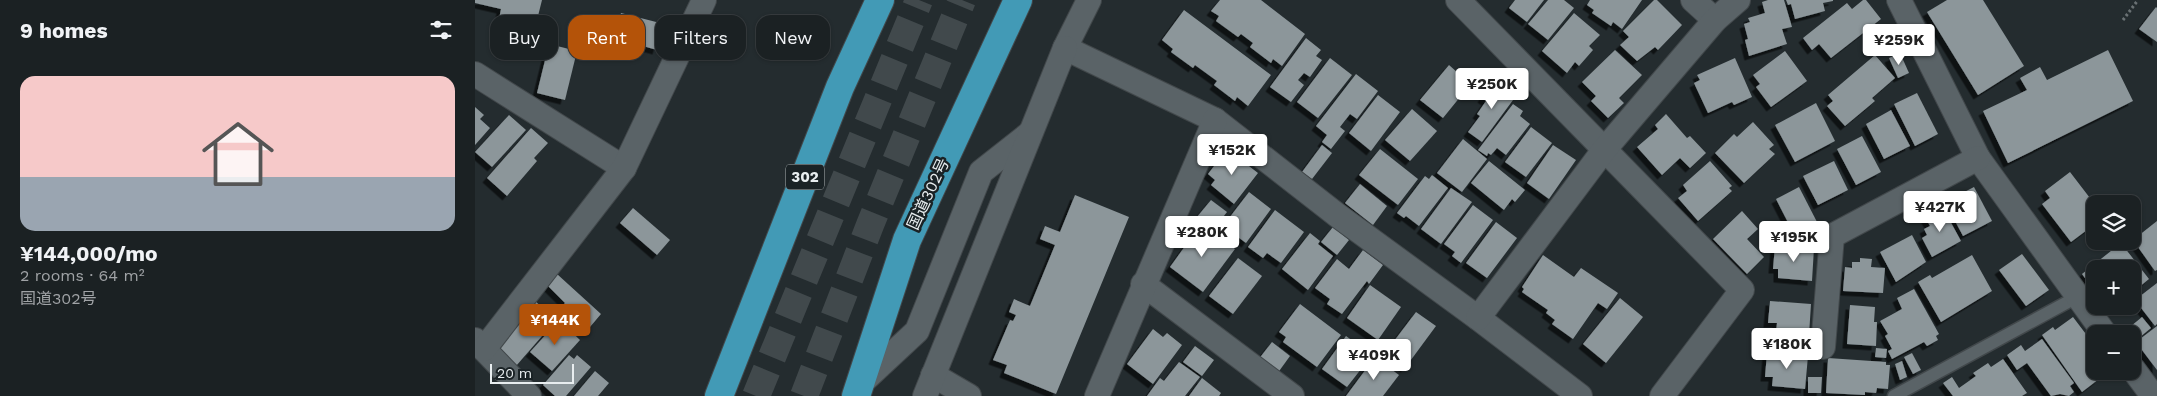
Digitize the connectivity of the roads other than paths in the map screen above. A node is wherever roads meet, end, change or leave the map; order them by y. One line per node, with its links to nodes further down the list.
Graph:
1 (704, 0): 16 (street)
2 (880, 0): 27 (highway, 302)
3 (1018, 0): 25 (highway, 国道302号)
4 (1089, 0): 10 (street)
5 (1458, 0): 14 (street)
6 (1693, 0): 9 (street)
7 (1738, 0): 9 (street)
8 (1899, 0): 15 (street)
9 (1715, 20): 14 (street)
10 (1065, 48): 12 (street); 13 (street)
11 (475, 74): 16 (street)
12 (1215, 120): 17 (street); 19 (street)
13 (1031, 133): 24 (street); 25 (street)
14 (1604, 150): 19 (street); 32 (street)
15 (1978, 158): 18 (street); 22 (street)
16 (624, 168): 21 (street)
17 (1143, 284): 29 (street); 30 (street)
18 (2077, 297): 20 (street); 33 (lane)
19 (1479, 318): 31 (street)
20 (2098, 325)
21 (479, 344): 26 (street)
22 (1823, 347)
23 (2141, 378): 34 (street)
24 (929, 386): 28 (street)
25 (857, 390)
26 (529, 396)
27 (719, 396)
28 (969, 396)
29 (1097, 396)
30 (1292, 396)
31 (1580, 396)
32 (1662, 396)
33 (1894, 396)
34 (2156, 396)

